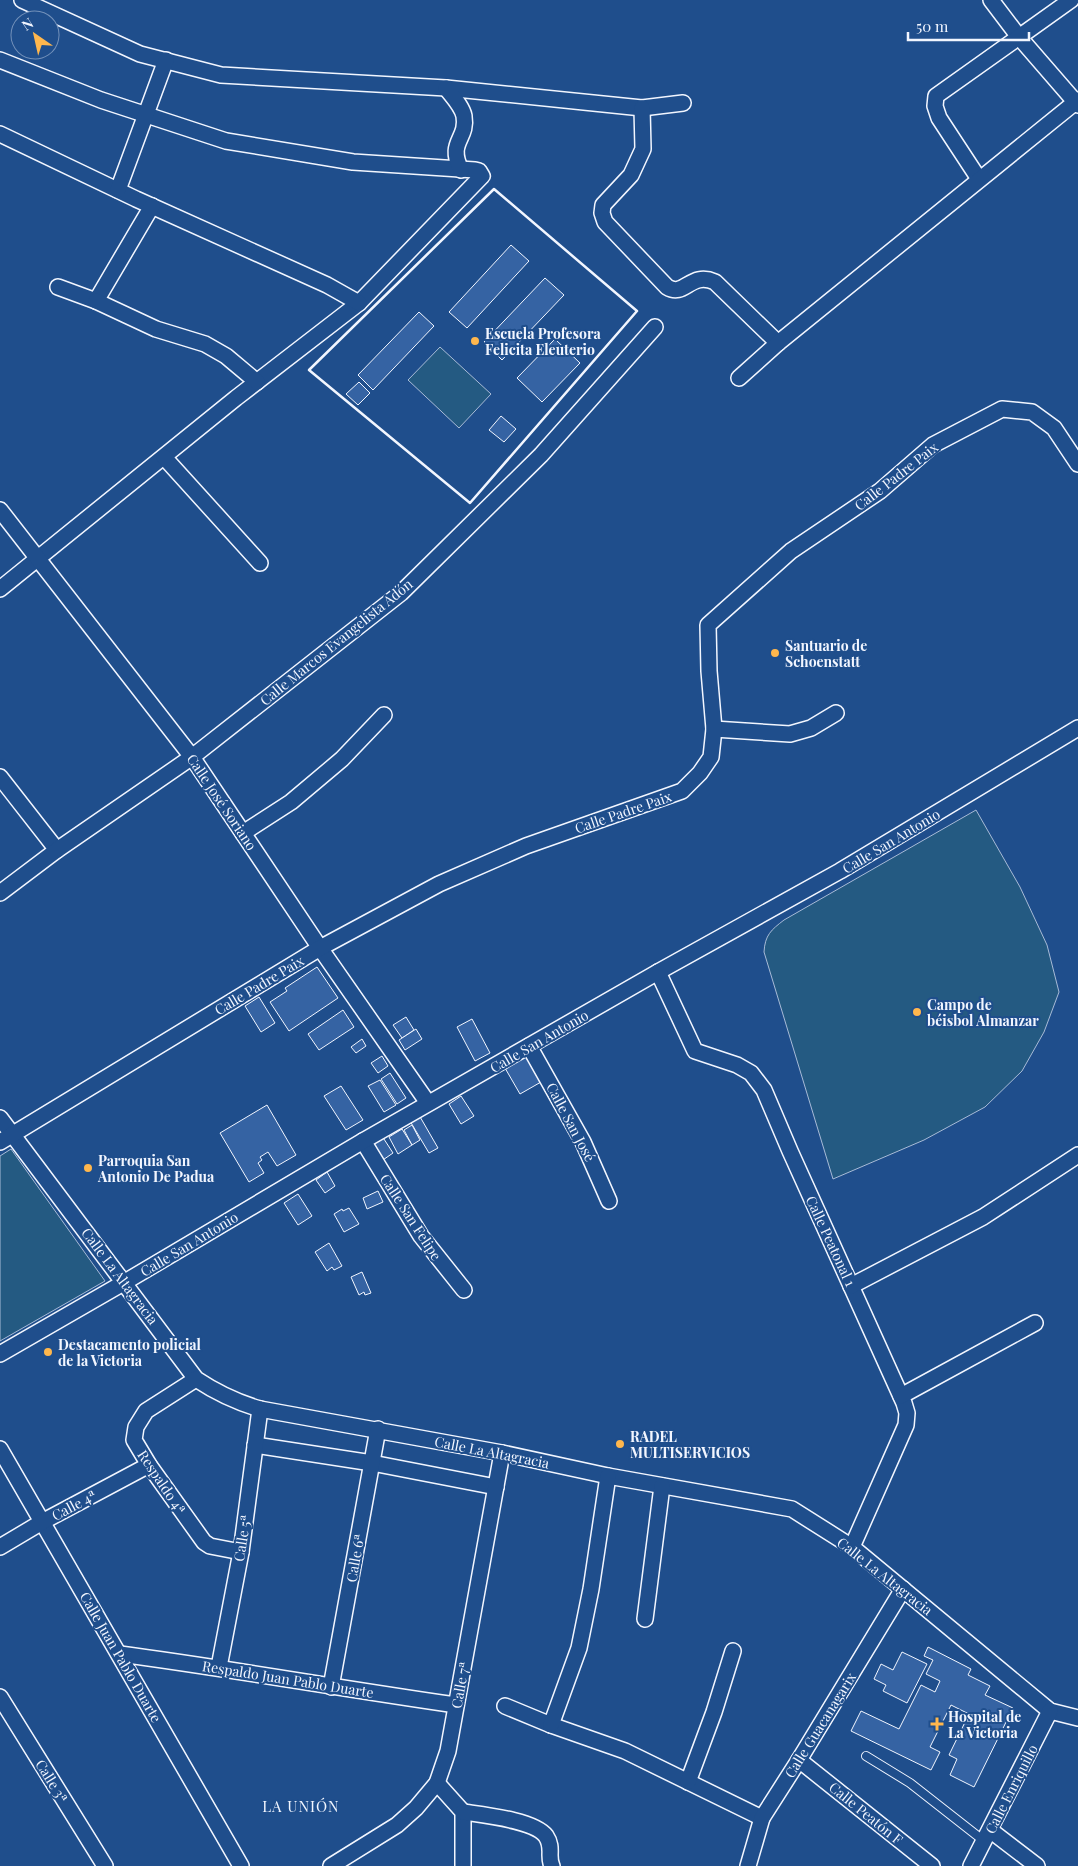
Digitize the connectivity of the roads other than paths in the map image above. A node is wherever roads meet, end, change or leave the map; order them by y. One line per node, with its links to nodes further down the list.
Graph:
1 (22, 0): 6 (street)
2 (992, 0): 4 (street)
3 (1071, 0): 4 (street)
4 (1019, 37): 9 (street); 14 (street)
5 (0, 60): 11 (street)
6 (166, 60): 7 (street); 11 (street)
7 (446, 88): 10 (street); 13 (street)
8 (683, 102): 10 (street)
9 (1077, 102): 14 (street)
10 (642, 108): 21 (street)
11 (144, 114): 13 (street); 15 (street)
12 (0, 134): 15 (street)
13 (460, 170): 19 (street)
14 (979, 179): 21 (street)
15 (118, 190): 16 (street)
16 (152, 206): 18 (street); 19 (street)
17 (58, 287): 18 (street)
18 (96, 301): 23 (street)
19 (359, 303): 23 (street)
20 (655, 327): 34 (street, Calle Marcos Evangelista Adón)
21 (778, 343): 22 (street)
22 (739, 378)
23 (257, 382): 24 (street)
24 (164, 457): 27 (street); 28 (street)
25 (1078, 464): 33 (street, Calle Padre Paix)
26 (0, 510): 27 (street, Calle José Soriano)
27 (37, 560): 29 (street); 34 (street, Calle José Soriano)
28 (260, 563)
29 (0, 589)
30 (836, 713): 33 (street)
31 (384, 716): 36 (street)
32 (1078, 728): 40 (street, Calle San Antonio)
33 (714, 729): 39 (street, Calle Padre Paix)
34 (192, 757): 36 (street, Calle José Soriano); 37 (street, Calle Marcos Evangelista Adón)
35 (0, 777): 37 (street)
36 (243, 833): 39 (street, Calle José Soriano)
37 (57, 850): 38 (street, Calle Marcos Evangelista Adón)
38 (0, 893)
39 (320, 948): 42 (street, Calle José Soriano); 44 (street, Calle Padre Paix)
40 (658, 972): 41 (street, Calle San Antonio); 49 (street, Calle Peatonal 1)
41 (529, 1046): 42 (street, Calle San Antonio); 47 (street, Calle San José)
42 (428, 1103): 45 (street, Calle San Antonio)
43 (0, 1118): 44 (street, Calle La Altagracia)
44 (7, 1138): 48 (street, Calle La Altagracia)
45 (363, 1140): 48 (street, Calle San Antonio); 50 (street, Calle San Felipe)
46 (1078, 1155): 49 (street)
47 (609, 1201)
48 (125, 1282): 52 (street, Calle San Antonio); 53 (street, Calle La Altagracia)
49 (851, 1286): 54 (street, Calle Peatonal 1)
50 (464, 1290)
51 (1035, 1323): 54 (street)
52 (0, 1354)
53 (196, 1379): 55 (street, Calle La Altagracia); 61 (street, Respaldo 4ª)
54 (901, 1396): 66 (street, Calle Peatonal 1)
55 (260, 1409): 56 (street, Calle La Altagracia); 57 (street, Calle 5ª)
56 (378, 1430): 59 (street, Calle La Altagracia); 60 (street, Calle 6ª)
57 (255, 1445): 60 (street); 68 (street, Calle 5ª)
58 (0, 1449): 65 (street, Calle Juan Pablo Duarte)
59 (502, 1452): 62 (street, Calle La Altagracia); 64 (street, Calle 7ª)
60 (372, 1463): 64 (street); 74 (street, Calle 6ª)
61 (149, 1465): 65 (street, Calle 4ª); 68 (street, Respaldo 4ª)
62 (608, 1476): 63 (street, Calle La Altagracia); 80 (street)
63 (662, 1486): 66 (street, Calle La Altagracia); 70 (street)
64 (496, 1487): 76 (street, Calle 7ª)
65 (42, 1522): 67 (street, Calle 4ª); 72 (street, Calle Juan Pablo Duarte)
66 (852, 1546): 69 (street, Calle La Altagracia)
67 (0, 1547)
68 (241, 1552): 73 (street, Calle 5ª)
69 (903, 1589): 78 (street, Calle La Altagracia); 82 (street, Calle Guacanagarix)
70 (645, 1619)
71 (733, 1652): 83 (street)
72 (120, 1654): 73 (street, Respaldo Juan Pablo Duarte); 89 (street, Calle Juan Pablo Duarte)
73 (219, 1667): 74 (street, Respaldo Juan Pablo Duarte)
74 (331, 1687): 76 (street, Respaldo Juan Pablo Duarte)
75 (0, 1697): 88 (street, Calle 3ª)
76 (456, 1705): 84 (street, Calle 7ª)
77 (505, 1706): 80 (street)
78 (1050, 1711): 79 (street); 87 (street, Calle Enriquillo)
79 (1078, 1718)
80 (551, 1725): 83 (street)
81 (866, 1756): 87 (lane)
82 (799, 1760): 86 (street, Calle Guacanagarix); 94 (street, Calle Peatón F)
83 (688, 1782): 86 (street)
84 (437, 1783): 85 (street); 90 (street, Calle 7ª)
85 (464, 1812): 91 (street); 92 (street)
86 (762, 1818): 93 (street, Calle Guacanagarix)
87 (987, 1835): 95 (street, Calle Enriquillo); 96 (street)
88 (105, 1866)
89 (241, 1866)
90 (332, 1866)
91 (463, 1866)
92 (552, 1866)
93 (748, 1866)
94 (932, 1866)
95 (971, 1866)
96 (1037, 1866)

